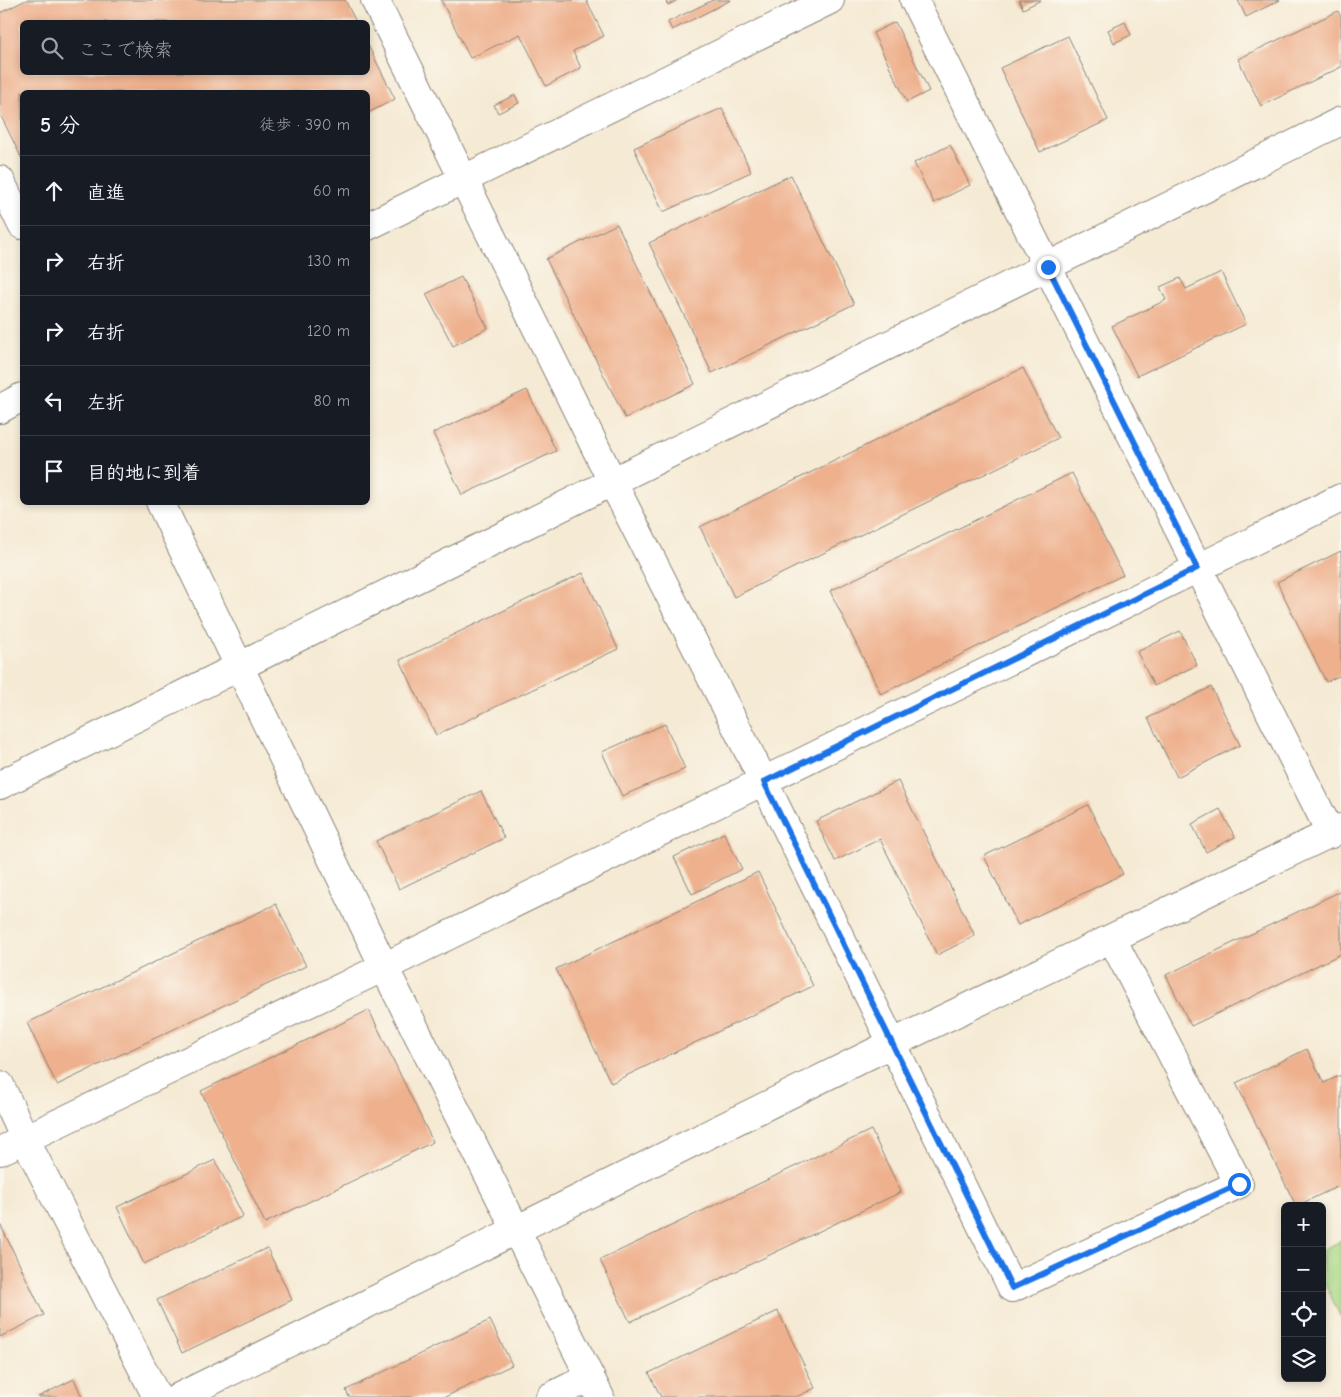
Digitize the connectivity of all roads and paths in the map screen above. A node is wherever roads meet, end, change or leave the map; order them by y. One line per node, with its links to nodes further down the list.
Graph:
1 (375, 0): 5 (lane)
2 (830, 0): 5 (lane)
3 (914, 0): 9 (lane)
4 (1341, 121): 9 (lane)
5 (462, 179): 8 (lane); 12 (lane)
6 (0, 180): 7 (lane)
7 (20, 221)
8 (370, 225)
9 (1048, 267): 12 (lane); 15 (lane)
10 (20, 398): 11 (lane)
11 (0, 409)
12 (613, 483): 16 (lane); 17 (lane)
13 (1341, 498): 15 (lane)
14 (161, 505): 16 (lane)
15 (1197, 568): 17 (lane); 19 (lane)
16 (239, 667): 18 (lane); 21 (lane)
17 (764, 782): 21 (lane); 22 (lane)
18 (0, 785)
19 (1336, 831): 20 (lane)
20 (1112, 938): 22 (lane); 22 (lane)
21 (384, 967): 24 (lane); 26 (lane)
22 (891, 1044): 26 (lane)
23 (0, 1085): 24 (lane)
24 (25, 1139): 25 (lane); 28 (lane)
25 (0, 1151)
26 (517, 1229): 27 (lane); 29 (lane)
27 (595, 1387): 30 (lane)
28 (157, 1397)
29 (180, 1397)
30 (550, 1397)

